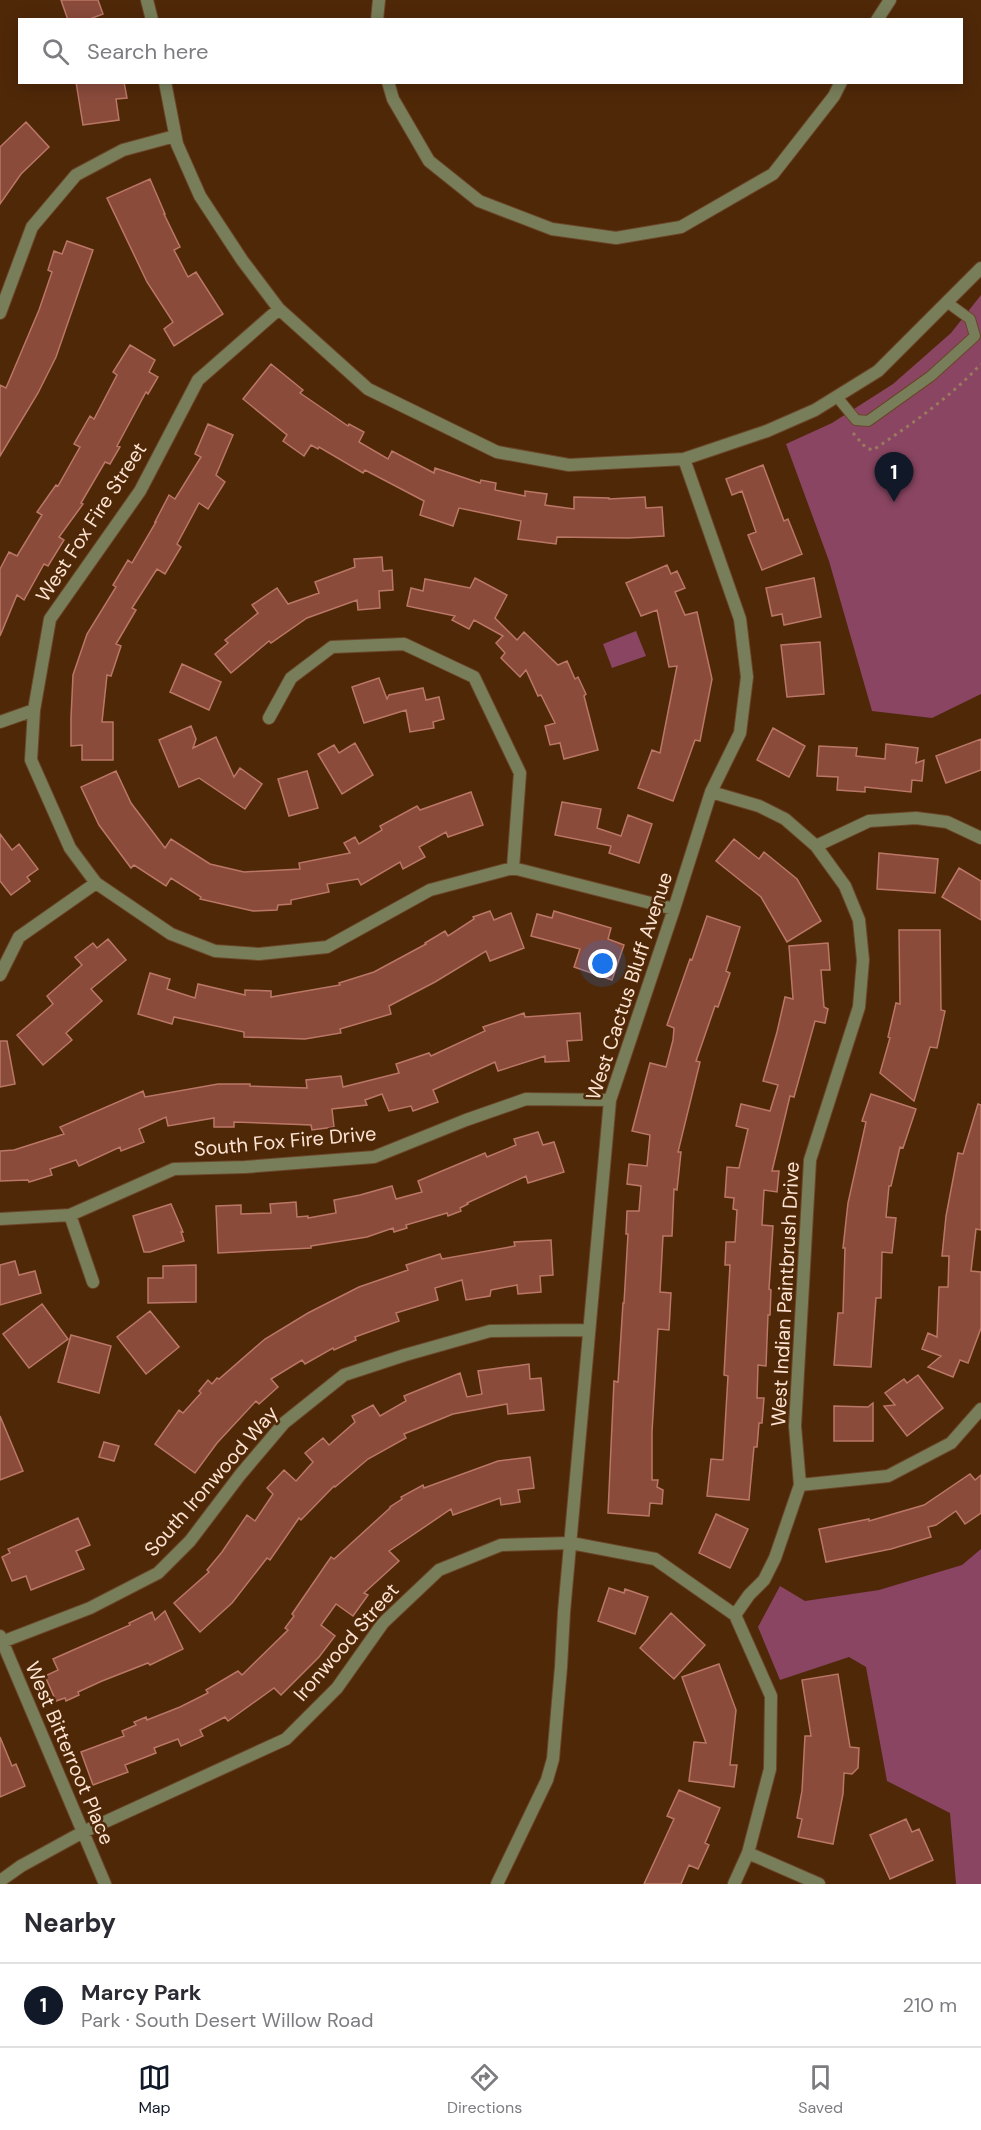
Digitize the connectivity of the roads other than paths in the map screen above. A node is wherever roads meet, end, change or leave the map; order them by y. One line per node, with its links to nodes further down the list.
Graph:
1 (147, 0): 4 (street)
2 (379, 0): 5 (street)
3 (890, 0): 6 (street)
4 (152, 18)
5 (377, 18)
6 (878, 18)
7 (165, 84): 10 (street)
8 (389, 84): 9 (street)
9 (841, 84)
10 (175, 136): 13 (street); 14 (street)
11 (981, 268): 12 (street)
12 (948, 303): 15 (street); 15 (lane)
13 (279, 309): 16 (street); 17 (street, West Fox Fire Street)
14 (0, 314)
15 (837, 397): 16 (street)
16 (684, 459): 20 (street, West Cactus Bluff Avenue)
17 (34, 710): 19 (street); 24 (street, West Fox Fire Street)
18 (269, 718): 23 (street)
19 (0, 722)
20 (711, 792): 22 (street, West Indian Paintbrush Drive); 25 (street, West Cactus Bluff Avenue)
21 (980, 836): 22 (street)
22 (816, 846): 33 (street, West Indian Paintbrush Drive)
23 (513, 868): 24 (street, West Fox Fire Street); 25 (street, West Fox Fire Street)
24 (96, 883): 26 (street)
25 (674, 909): 27 (street, West Cactus Bluff Avenue)
26 (0, 975)
27 (610, 1100): 28 (street, South Fox Fire Drive); 31 (street, West Cactus Bluff Avenue)
28 (70, 1215): 29 (street, South Fox Fire Drive); 30 (street)
29 (0, 1219)
30 (93, 1282)
31 (589, 1330): 34 (street, West Cactus Bluff Avenue); 36 (street, South Ironwood Way)
32 (981, 1409): 33 (street)
33 (800, 1485): 35 (street, West Indian Paintbrush Drive)
34 (571, 1543): 35 (street, Ironwood Street); 37 (street, Ironwood Street); 41 (street, West Cactus Bluff Avenue)
35 (735, 1615): 38 (street)
36 (1, 1639): 37 (street, West Bitterroot Place)
37 (83, 1832): 39 (street, Ironwood Street); 40 (street, West Bitterroot Place)
38 (748, 1853): 42 (street); 43 (street)
39 (0, 1881)
40 (105, 1884)
41 (497, 1884)
42 (735, 1884)
43 (819, 1884)

